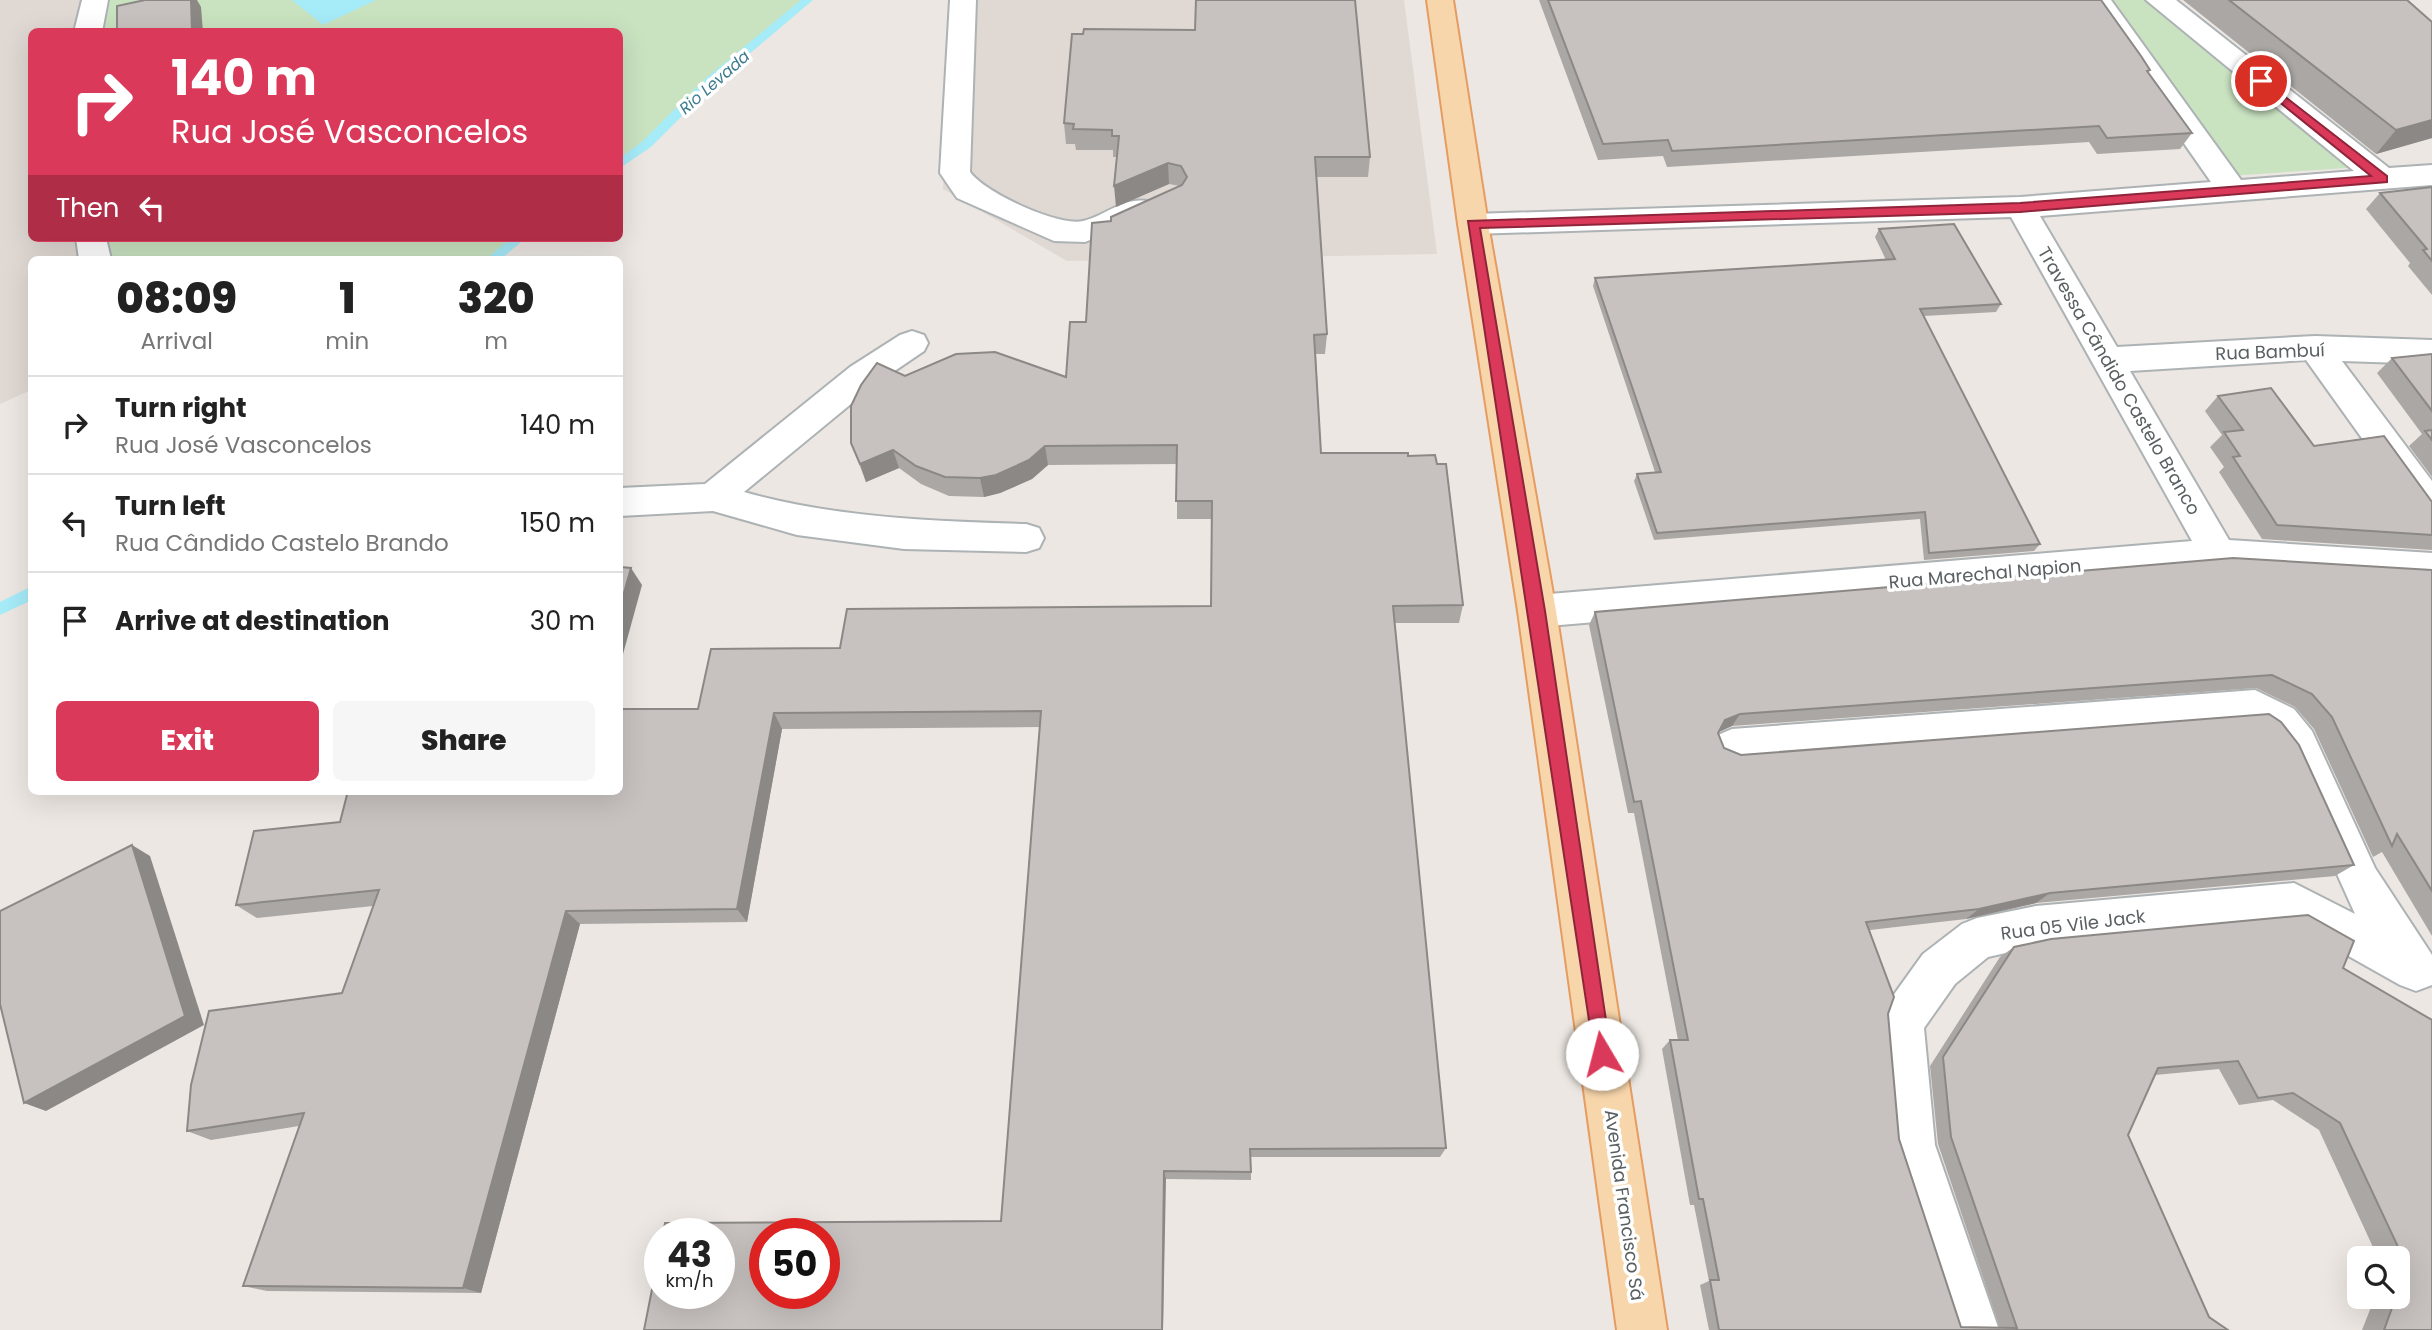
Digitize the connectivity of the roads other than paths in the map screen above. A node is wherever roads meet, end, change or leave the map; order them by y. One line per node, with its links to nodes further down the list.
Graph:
1 (95, 0): 6 (street)
2 (962, 0): 10 (street)
3 (1440, 0): 12 (main road, Avenida Francisco Sá)
4 (2097, 0): 9 (street)
5 (2159, 0): 8 (street)
6 (89, 28)
7 (2432, 175): 8 (street)
8 (2383, 179): 9 (street)
9 (2233, 191): 11 (street)
10 (1170, 196)
11 (2020, 207): 12 (street); 16 (street, Travessa Cândido Castelo Branco)
12 (1473, 224): 23 (main road, Avenida Francisco Sá)
13 (912, 343): 17 (street)
14 (2315, 348): 15 (street, Rua Bambuí); 16 (street, Rua Bambuí); 19 (street)
15 (2432, 352)
16 (2108, 360): 21 (street, Travessa Cândido Castelo Branco)
17 (713, 497): 18 (street); 20 (street)
18 (623, 502)
19 (2432, 508)
20 (1026, 538)
21 (2218, 554): 22 (street, Rua Marechal Napion); 23 (street, Rua Marechal Napion)
22 (2432, 568)
23 (1537, 611): 26 (main road, Avenida Francisco Sá)
24 (1732, 747): 25 (street)
25 (2424, 978): 27 (street, Rua 05 Vile Jack)
26 (1642, 1330)
27 (1974, 1330)

